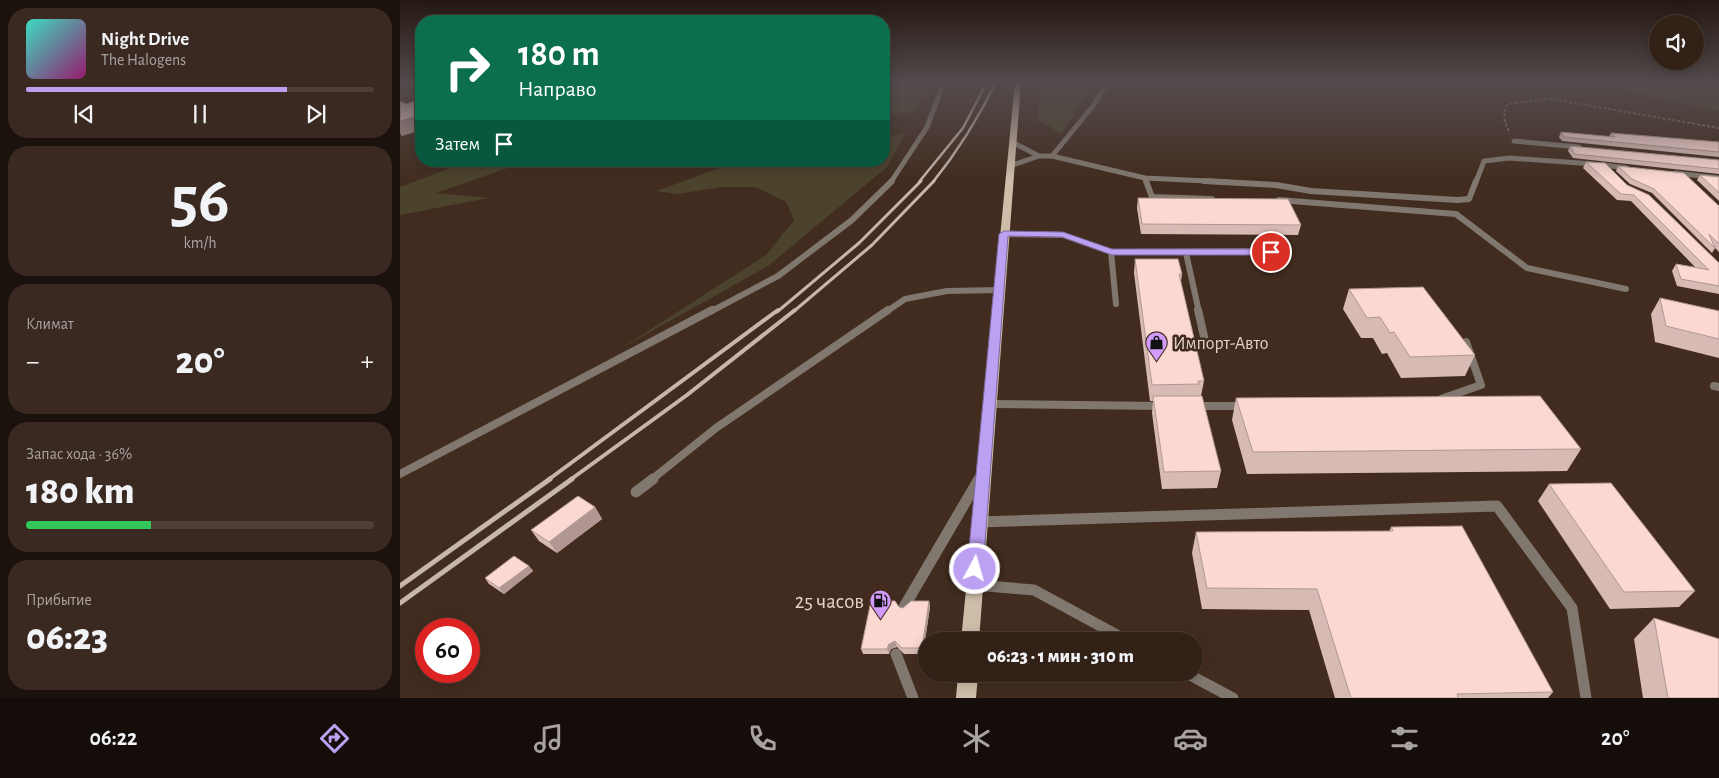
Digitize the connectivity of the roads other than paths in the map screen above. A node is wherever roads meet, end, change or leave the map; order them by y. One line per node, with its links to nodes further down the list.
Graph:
1 (932, 115): 35 (lane)
2 (1015, 115): 5 (main road)
3 (1086, 115): 8 (lane)
4 (1514, 141): 6 (lane)
5 (1012, 142): 7 (lane); 10 (main road)
6 (1585, 148)
7 (1039, 156): 8 (lane); 10 (lane)
8 (1052, 156): 15 (lane)
9 (1604, 165): 11 (lane); 12 (lane); 15 (lane)
10 (1010, 166): 20 (main road)
11 (1633, 169)
12 (1610, 171)
13 (1663, 172): 14 (lane)
14 (1683, 174): 16 (lane); 17 (lane)
15 (1145, 178): 18 (lane)
16 (1719, 178)
17 (1690, 181)
18 (1220, 199)
19 (1268, 200): 24 (lane)
20 (1004, 234): 22 (lane); 25 (main road)
21 (1288, 251): 23 (lane)
22 (1112, 252): 23 (lane); 26 (lane)
23 (1186, 253): 27 (lane)
24 (1626, 289)
25 (1000, 290): 30 (main road); 36 (lane)
26 (1116, 304)
27 (1204, 340)
28 (1466, 342): 29 (lane)
29 (1436, 401)
30 (989, 404): 31 (lane); 34 (main road)
31 (1172, 406)
32 (1182, 406): 33 (lane)
33 (1251, 406)
34 (985, 470): 37 (main road); 39 (lane)
35 (400, 474)
36 (636, 492)
37 (979, 522): 38 (main road); 48 (lane)
38 (973, 584): 40 (main road); 41 (lane)
39 (904, 607)
40 (970, 632)
41 (1111, 632)
42 (896, 654): 45 (lane)
43 (967, 682): 46 (main road)
44 (1203, 682): 47 (lane)
45 (913, 698)
46 (966, 698)
47 (1233, 698)
48 (1586, 698)

